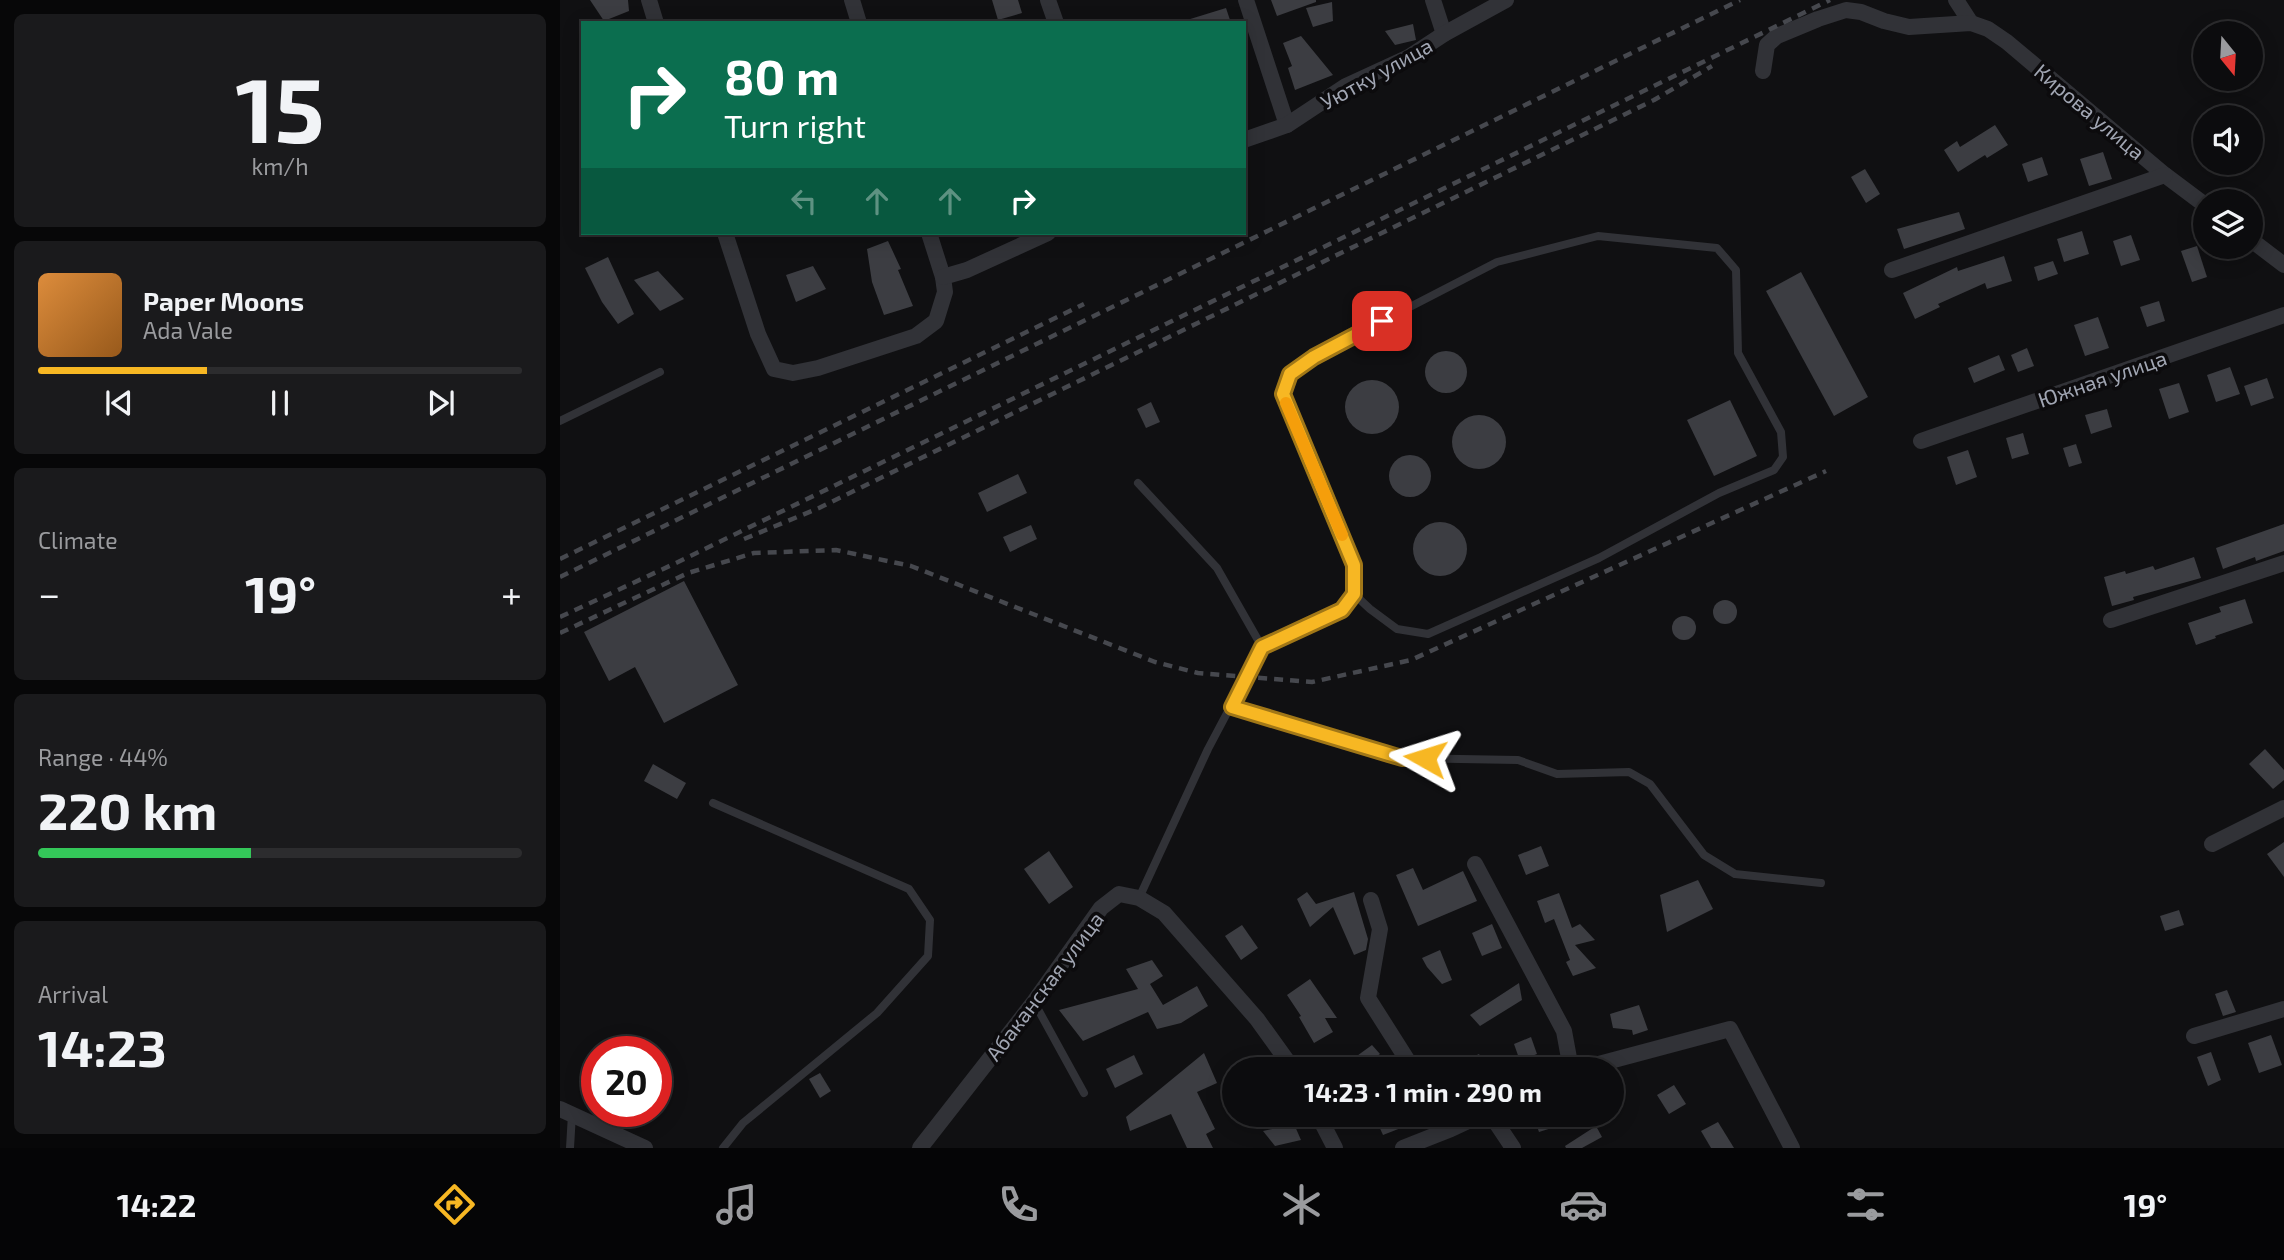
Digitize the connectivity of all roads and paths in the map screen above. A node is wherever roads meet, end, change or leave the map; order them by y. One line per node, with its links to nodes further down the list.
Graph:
1 (649, 0): 8 (street)
2 (852, 0): 9 (street)
3 (1048, 0): 10 (street)
4 (1246, 0): 14 (street)
5 (1433, 0): 12 (street)
6 (1506, 0): 12 (street, Уютку улица)
7 (1956, 0): 11 (street)
8 (655, 21)
9 (858, 21)
10 (1055, 21)
11 (1971, 23): 13 (street); 16 (street, Кирова улица)
12 (1444, 34): 14 (street, Уютку улица)
13 (1763, 71)
14 (1287, 125): 15 (street, Уютку улица)
15 (1246, 140)
16 (2165, 174): 17 (street, Кирова улица); 23 (street)
17 (2193, 196)
18 (726, 235): 24 (street)
19 (930, 235): 24 (street)
20 (1044, 235): 24 (street)
21 (2263, 248): 22 (street)
22 (2282, 261)
23 (1892, 270)
24 (943, 277)
25 (2284, 316): 28 (street, Южная улица)
26 (660, 372): 27 (lane)
27 (560, 421)
28 (1921, 441)
29 (1138, 483): 33 (lane)
30 (2284, 563): 32 (street)
31 (1354, 594): 31 (lane); 33 (lane)
32 (2111, 620)
33 (1262, 647): 34 (lane)
34 (1232, 707): 39 (lane); 40 (lane)
35 (713, 803): 57 (lane)
36 (2284, 808): 37 (street)
37 (2212, 845)
38 (1475, 864): 47 (street)
39 (1821, 883)
40 (1139, 898): 42 (street, Абаканская улица); 45 (street)
41 (1371, 900): 46 (street)
42 (1034, 1002): 49 (lane); 58 (street, Абаканская улица)
43 (2284, 1009): 44 (street)
44 (2194, 1036)
45 (1284, 1057)
46 (1405, 1057)
47 (1568, 1057)
48 (1624, 1057): 62 (street)
49 (1084, 1093)
50 (564, 1112): 55 (lane); 56 (street)
51 (1324, 1127): 59 (street)
52 (1455, 1127): 54 (street)
53 (1499, 1127): 61 (street)
54 (1451, 1129): 60 (street)
55 (570, 1148)
56 (645, 1148)
57 (723, 1148)
58 (920, 1148)
59 (1335, 1148)
60 (1403, 1148)
61 (1513, 1148)
62 (1791, 1148)

